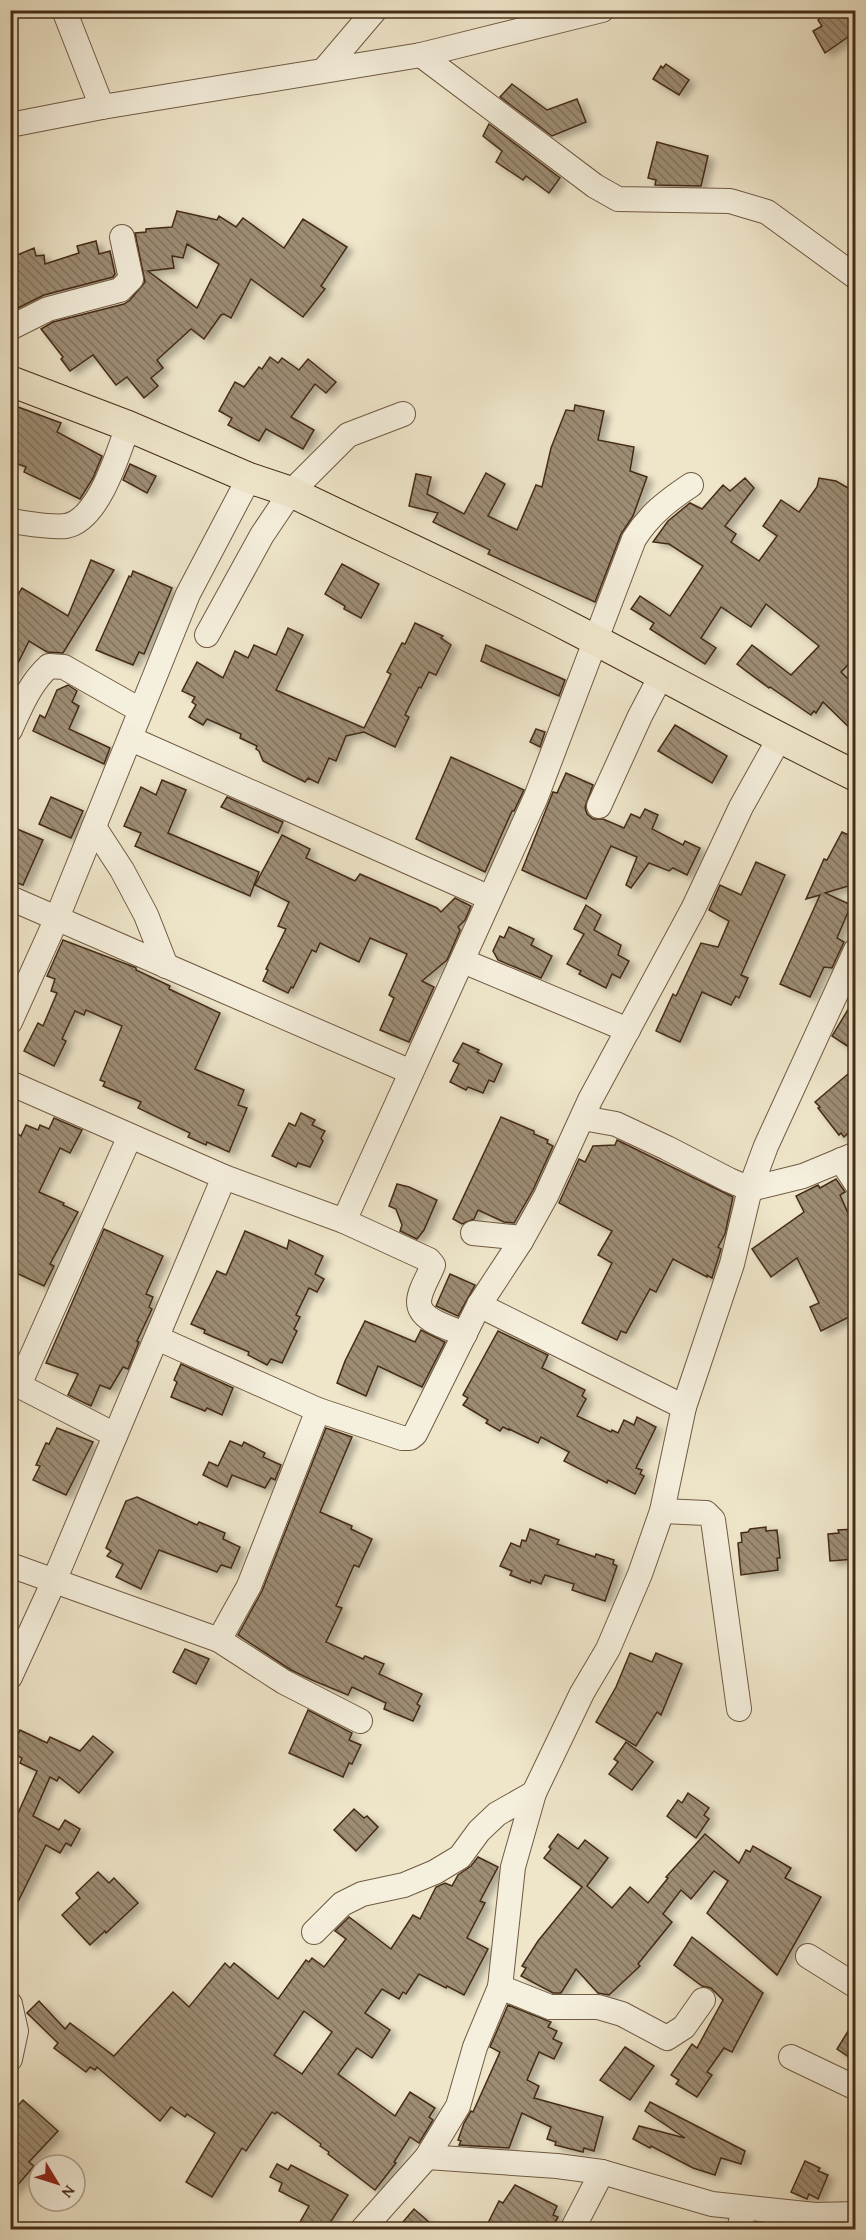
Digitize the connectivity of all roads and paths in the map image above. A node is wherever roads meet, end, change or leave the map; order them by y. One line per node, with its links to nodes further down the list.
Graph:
1 (64, 10): 6 (street)
2 (375, 10): 5 (street)
3 (602, 10): 4 (street)
4 (421, 55): 5 (street); 9 (street)
5 (324, 70): 6 (street)
6 (102, 107): 7 (street)
7 (10, 125)
8 (122, 237): 10 (street)
9 (855, 277)
10 (10, 328)
11 (10, 381): 13 (main road)
12 (404, 414): 16 (street)
13 (128, 426): 14 (main road); 17 (street)
14 (249, 478): 16 (main road); 21 (street)
15 (691, 485): 19 (street)
16 (291, 492): 18 (street); 19 (main road)
17 (10, 521)
18 (207, 635)
19 (596, 640): 20 (main road); 29 (street)
20 (662, 674): 24 (main road); 26 (street)
21 (140, 710): 22 (street); 23 (street)
22 (10, 730)
23 (131, 738): 27 (street); 29 (street)
24 (779, 739): 25 (main road); 35 (street)
25 (855, 776)
26 (599, 806)
27 (94, 827): 30 (street); 33 (street)
28 (10, 898): 30 (street)
29 (490, 898): 32 (street)
30 (57, 918): 33 (street); 34 (street)
31 (855, 950): 43 (street)
32 (463, 961): 35 (street); 36 (street)
33 (166, 966): 36 (street)
34 (10, 1022)
35 (628, 1030): 38 (street)
36 (411, 1072): 44 (street)
37 (10, 1083): 39 (street)
38 (583, 1118): 43 (street); 46 (street)
39 (130, 1136): 41 (street); 50 (street)
40 (848, 1157): 42 (street); 43 (street)
41 (224, 1177): 44 (street); 49 (street)
42 (855, 1184)
43 (750, 1189): 51 (street)
44 (344, 1221): 48 (street)
45 (473, 1233): 46 (street)
46 (521, 1241): 47 (street)
47 (479, 1305): 48 (street); 51 (street)
48 (465, 1334): 52 (street)
49 (157, 1338): 52 (street); 53 (street)
50 (15, 1383): 53 (street)
51 (684, 1407): 54 (street)
52 (318, 1410): 57 (street)
53 (115, 1435): 56 (street)
54 (662, 1511): 59 (street); 61 (street)
55 (10, 1565): 56 (street)
56 (54, 1581): 57 (street); 58 (street)
57 (219, 1640): 60 (street)
58 (10, 1677)
59 (739, 1709)
60 (360, 1721)
61 (534, 1793): 62 (street); 65 (street)
62 (314, 1932)
63 (808, 1956): 64 (street)
64 (855, 1986)
65 (500, 1988): 66 (street); 71 (street)
66 (703, 2000)
67 (10, 2004): 69 (street)
68 (791, 2056): 70 (street)
69 (10, 2059)
70 (855, 2088)
71 (427, 2157): 72 (street); 75 (street)
72 (602, 2172): 74 (street); 76 (street)
73 (855, 2213): 74 (street)
74 (741, 2219)
75 (362, 2229)
76 (572, 2229)

